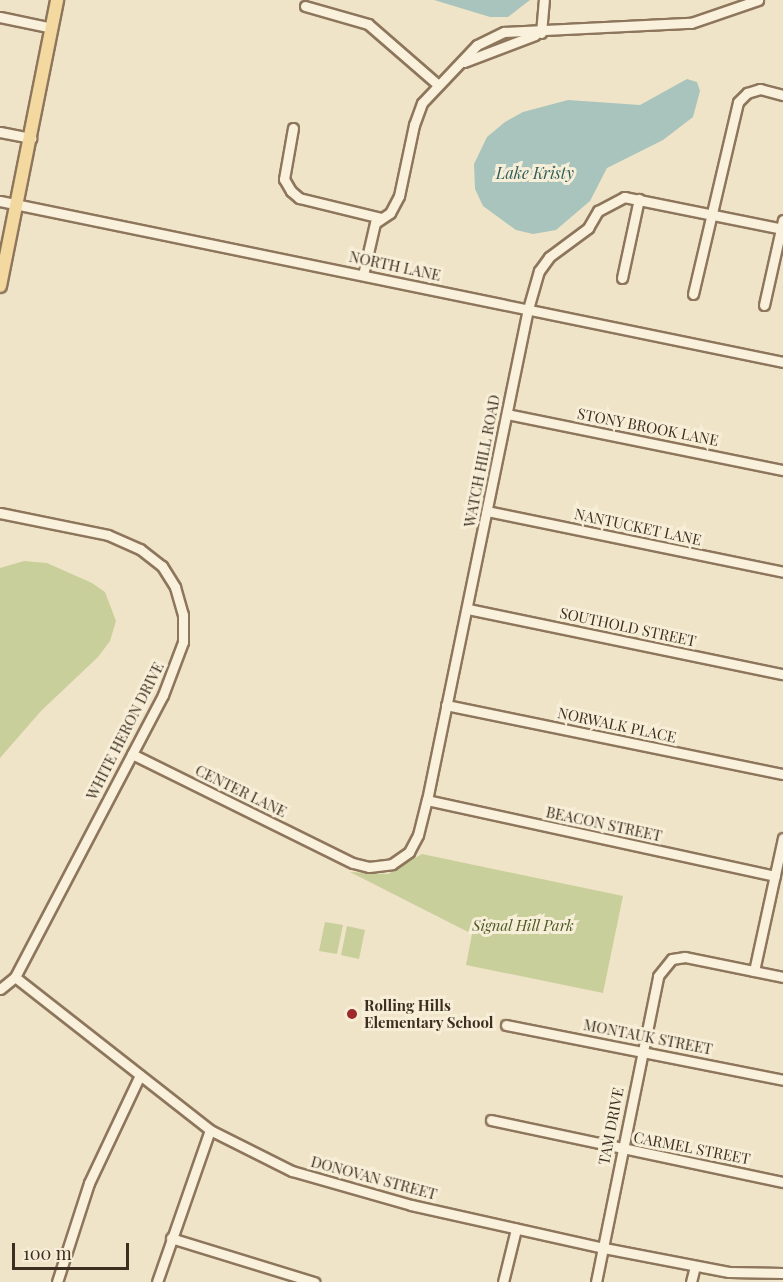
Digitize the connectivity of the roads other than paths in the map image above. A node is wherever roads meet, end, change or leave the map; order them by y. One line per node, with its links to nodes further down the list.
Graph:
1 (57, 0): 6 (main road)
2 (544, 0): 7 (street)
3 (758, 0): 7 (street)
4 (305, 6): 8 (street)
5 (0, 17): 6 (street)
6 (52, 27): 12 (main road)
7 (541, 33): 8 (street)
8 (436, 84): 17 (street)
9 (783, 95): 16 (street)
10 (293, 128): 17 (street)
11 (0, 132): 12 (street)
12 (31, 138): 15 (main road)
13 (639, 199): 16 (street, WATCH HILL ROAD); 20 (street); 24 (street, WATCH HILL ROAD)
14 (0, 201): 15 (street, NORTH LANE)
15 (17, 205): 19 (street, NORTH LANE); 21 (main road)
16 (713, 215): 18 (street, WATCH HILL ROAD); 22 (street)
17 (381, 218): 19 (street)
18 (782, 226): 23 (street)
19 (363, 275): 24 (street, NORTH LANE)
20 (622, 278)
21 (0, 286)
22 (693, 294)
23 (764, 306)
24 (528, 309): 25 (street, NORTH LANE); 26 (street, WATCH HILL ROAD)
25 (783, 362)
26 (507, 414): 27 (street, STONY BROOK LANE); 28 (street, WATCH HILL ROAD)
27 (783, 470)
28 (487, 511): 30 (street, NANTUCKET LANE); 31 (street, WATCH HILL ROAD)
29 (0, 513): 34 (street, WHITE HERON DRIVE)
30 (783, 572)
31 (468, 609): 32 (street, SOUTHOLD STREET); 33 (street, WATCH HILL ROAD)
32 (783, 674)
33 (446, 705): 35 (street, NORWALK PLACE); 36 (street, WATCH HILL ROAD)
34 (132, 754): 38 (street, CENTER LANE); 41 (street, WHITE HERON DRIVE)
35 (783, 774)
36 (427, 800): 38 (street, WATCH HILL ROAD); 39 (street, BEACON STREET)
37 (783, 838): 39 (street)
38 (337, 855)
39 (775, 876): 40 (street)
40 (754, 971): 42 (street); 45 (street, TAM DRIVE)
41 (15, 977): 43 (street, WHITE HERON DRIVE); 46 (street, DONOVAN STREET)
42 (783, 977)
43 (0, 989)
44 (506, 1025): 45 (street, MONTAUK STREET)
45 (641, 1051): 47 (street, MONTAUK STREET); 50 (street, TAM DRIVE)
46 (140, 1075): 49 (street, DONOVAN STREET); 57 (street)
47 (783, 1080)
48 (491, 1120): 50 (street, CARMEL STREET)
49 (210, 1130): 52 (street, DONOVAN STREET); 53 (street)
50 (621, 1149): 51 (street, CARMEL STREET); 54 (street, TAM DRIVE)
51 (783, 1182)
52 (516, 1229): 54 (street, DONOVAN STREET); 60 (street)
53 (171, 1238): 58 (street); 59 (street)
54 (604, 1248): 55 (street, DONOVAN STREET); 61 (street, TAM DRIVE)
55 (695, 1266): 56 (street, DONOVAN STREET); 62 (street)
56 (783, 1274)
57 (57, 1282)
58 (157, 1282)
59 (314, 1282)
60 (503, 1282)
61 (596, 1282)
62 (692, 1282)

